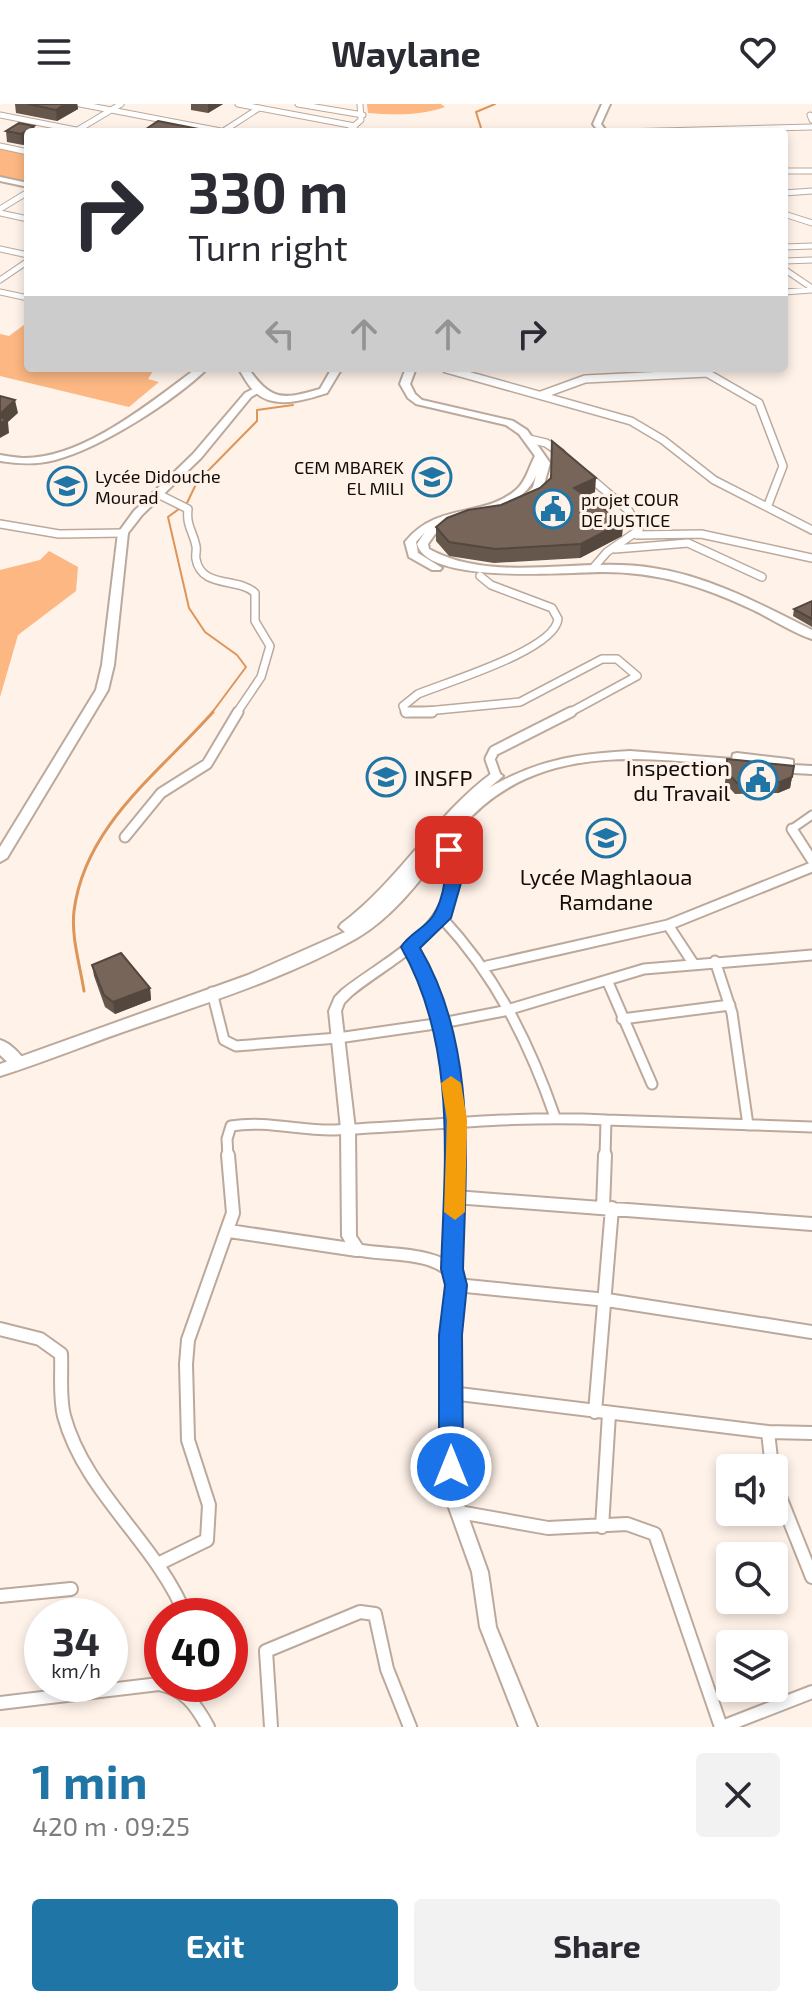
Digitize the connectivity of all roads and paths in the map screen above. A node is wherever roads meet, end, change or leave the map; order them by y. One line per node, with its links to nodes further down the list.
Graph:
1 (80, 104): 9 (street)
2 (121, 104): 9 (street)
3 (238, 104): 8 (street)
4 (268, 104): 8 (street)
5 (298, 104): 11 (street)
6 (359, 104): 11 (street)
7 (606, 104): 19 (main road)
8 (259, 108): 12 (street); 17 (street)
9 (110, 110): 15 (street); 16 (street)
10 (0, 115): 14 (street)
11 (363, 115): 12 (street)
12 (355, 126): 18 (street)
13 (812, 127): 20 (street)
14 (62, 128)
15 (81, 128)
16 (202, 128)
17 (229, 128)
18 (352, 128)
19 (600, 128)
20 (774, 128)
21 (1, 147): 22 (street)
22 (24, 151)
23 (788, 171): 24 (street)
24 (812, 171)
25 (0, 179): 26 (main road)
26 (24, 184)
27 (812, 191): 28 (street)
28 (788, 193)
29 (24, 195): 30 (street)
30 (0, 211): 32 (street)
31 (788, 215): 33 (street)
32 (24, 218)
33 (812, 223)
34 (812, 246): 35 (street)
35 (788, 247)
36 (0, 249): 37 (street)
37 (24, 257)
38 (812, 260): 40 (street)
39 (24, 261): 42 (street)
40 (788, 261)
41 (788, 272): 43 (street)
42 (0, 280)
43 (812, 289): 45 (street)
44 (0, 292): 46 (street)
45 (788, 292)
46 (24, 297)
47 (198, 372): 60 (main road)
48 (250, 372): 55 (main road)
49 (335, 372): 55 (main road)
50 (410, 372): 57 (main road)
51 (456, 372): 56 (street)
52 (594, 372): 54 (street)
53 (707, 373): 54 (street); 63 (street)
54 (585, 379): 56 (street)
55 (258, 390): 62 (main road)
56 (538, 395): 63 (street)
57 (529, 439): 58 (main road); 59 (street)
58 (540, 456): 70 (main road); 71 (main road)
59 (567, 457)
60 (0, 458)
61 (576, 465): 67 (street)
62 (158, 494): 66 (main road); 80 (street)
63 (768, 505): 65 (street)
64 (0, 524): 66 (street)
65 (812, 530)
66 (123, 533): 82 (main road)
67 (637, 535): 68 (street); 69 (street)
68 (612, 549): 70 (street); 72 (street)
69 (812, 558)
70 (594, 567): 73 (main road)
71 (480, 576): 74 (main road); 77 (street)
72 (762, 577)
73 (812, 635)
74 (812, 645)
75 (812, 763): 77 (main road)
76 (812, 770): 81 (main road)
77 (496, 776): 81 (main road)
78 (812, 815): 79 (street)
79 (792, 829): 83 (street)
80 (125, 837)
81 (436, 845): 85 (street); 93 (main road); 99 (main road)
82 (0, 858)
83 (812, 860)
84 (812, 867): 86 (street)
85 (442, 918): 87 (street); 91 (street)
86 (668, 925): 90 (street); 91 (street)
87 (410, 947): 97 (street); 98 (street)
88 (812, 955): 89 (street)
89 (715, 961): 90 (street); 94 (street)
90 (693, 963): 92 (street)
91 (487, 966): 95 (street)
92 (607, 980): 95 (street); 96 (street)
93 (212, 992): 98 (street); 99 (main road)
94 (730, 1005): 96 (street); 105 (street)
95 (512, 1008): 97 (street); 102 (street)
96 (622, 1019): 101 (street)
97 (442, 1023): 98 (street); 103 (street)
98 (338, 1038): 107 (street)
99 (43, 1049): 100 (main road)
100 (6, 1059)
101 (652, 1084)
102 (555, 1117): 103 (street); 104 (street)
103 (457, 1120): 107 (street); 108 (street)
104 (606, 1120): 105 (street); 109 (street)
105 (748, 1125): 106 (street)
106 (812, 1127)
107 (348, 1129): 111 (street); 112 (street)
108 (455, 1197): 109 (street); 113 (street)
109 (608, 1208): 110 (street); 115 (street)
110 (812, 1224)
111 (229, 1231): 112 (street); 126 (street)
112 (357, 1250): 113 (street)
113 (452, 1269): 114 (street)
114 (456, 1285): 115 (street); 118 (street)
115 (607, 1300): 117 (street); 119 (street)
116 (0, 1329): 126 (street)
117 (812, 1332)
118 (451, 1393): 119 (street); 123 (street)
119 (602, 1413): 120 (street); 125 (street)
120 (768, 1432): 121 (street); 122 (street)
121 (812, 1433)
122 (770, 1454)
123 (459, 1512): 125 (street); 138 (street)
124 (788, 1517): 127 (street)
125 (602, 1527): 139 (street)
126 (160, 1563): 130 (street)
127 (812, 1577)
128 (71, 1589): 129 (street)
129 (0, 1596)
130 (181, 1598)
131 (144, 1683): 134 (street)
132 (812, 1692): 139 (street)
133 (194, 1702): 135 (street)
134 (0, 1703)
135 (208, 1727)
136 (271, 1727): 137 (street)
137 (410, 1727)
138 (528, 1727)
139 (722, 1727)

